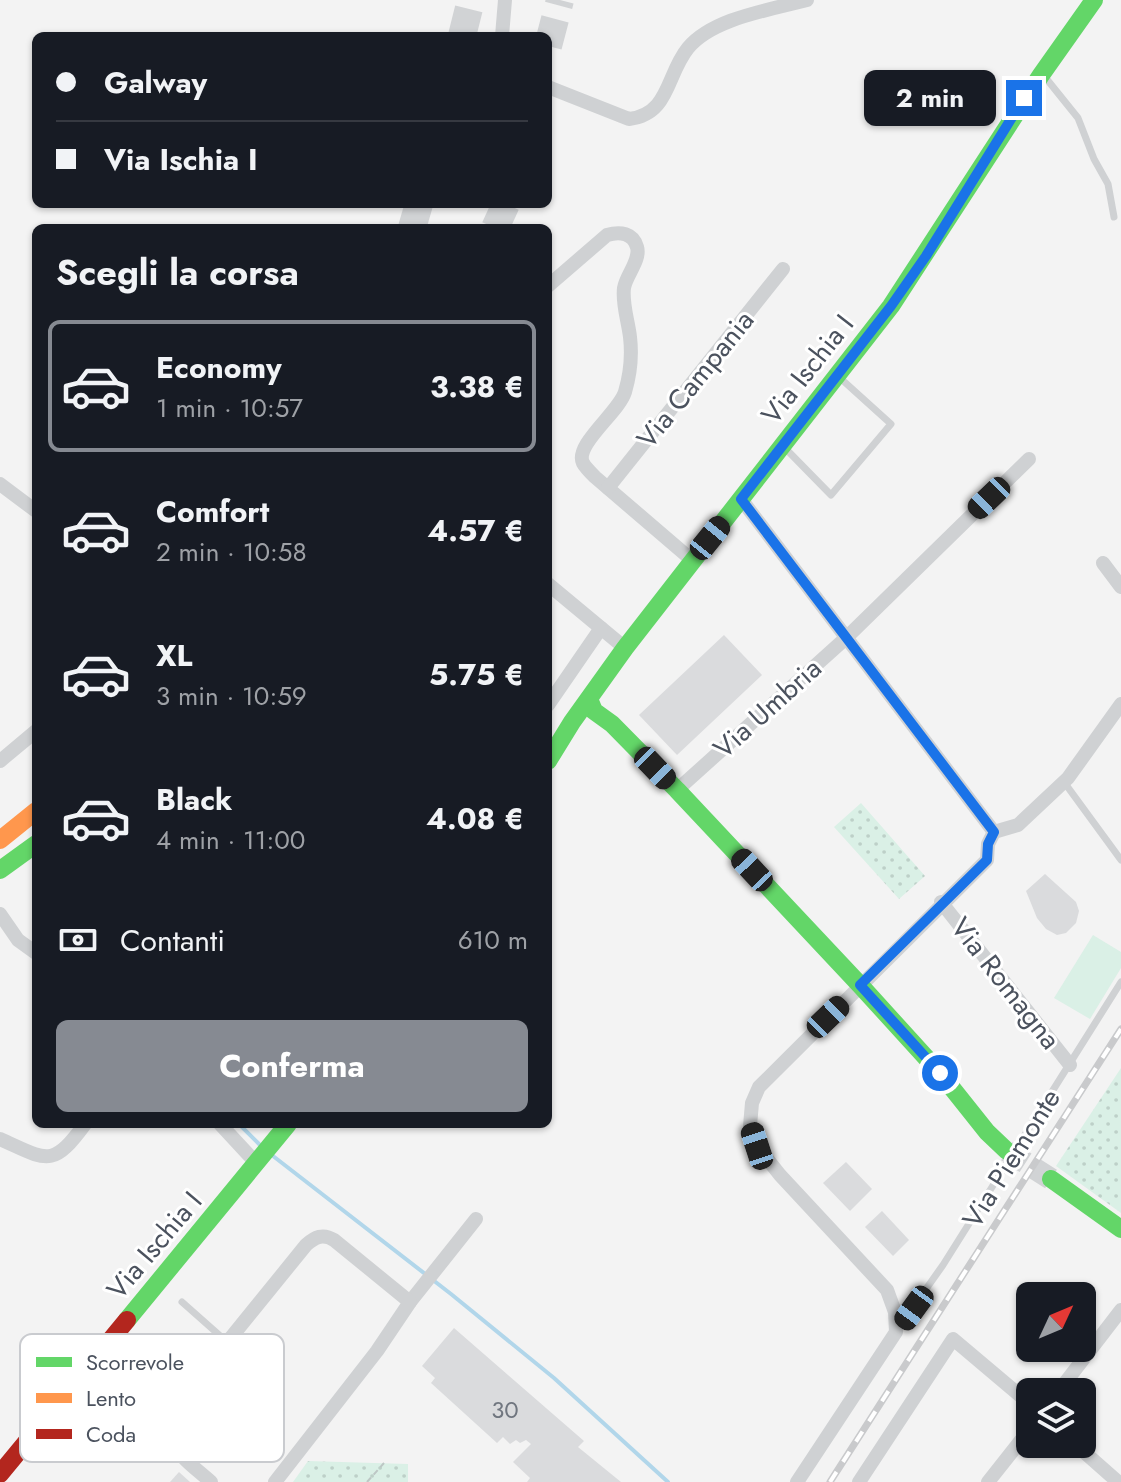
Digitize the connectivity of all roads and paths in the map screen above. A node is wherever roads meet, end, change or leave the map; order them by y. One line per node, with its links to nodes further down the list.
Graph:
1 (505, 0): 4 (street)
2 (807, 0): 6 (street)
3 (1094, 0): 5 (main road, Via Ischia I)
4 (502, 32)
5 (1041, 73): 7 (lane); 10 (main road, Via Ischia I)
6 (552, 89)
7 (1114, 217)
8 (783, 269): 14 (street, Via Campania)
9 (552, 283): 14 (street)
10 (838, 375): 11 (main road, Via Ischia I); 11 (lane)
11 (782, 445): 15 (main road, Via Ischia I)
12 (1029, 459): 22 (street, Via Umbria)
13 (1, 487): 16 (street)
14 (608, 488): 17 (street)
15 (741, 499): 17 (main road, Via Ischia I); 22 (street)
16 (32, 508)
17 (693, 561): 23 (main road, Via Ischia I)
18 (1103, 563): 20 (street)
19 (552, 587): 21 (street)
20 (1121, 587)
21 (601, 628): 23 (street); 24 (street)
22 (846, 638): 31 (street, Via Umbria); 33 (street)
23 (625, 648): 25 (main road, Via Ischia I)
24 (552, 699)
25 (589, 699): 28 (main road, Via Ischia I); 31 (main road)
26 (1121, 704): 30 (street)
27 (32, 734): 29 (street)
28 (552, 755)
29 (0, 761)
30 (1064, 782): 33 (street); 36 (lane)
31 (677, 790): 42 (main road)
32 (32, 815): 34 (main road)
33 (994, 832): 38 (street)
34 (0, 840)
35 (32, 847): 37 (main road)
36 (1121, 860)
37 (0, 870)
38 (941, 902): 42 (street); 43 (street, Via Romagna)
39 (0, 914): 40 (street)
40 (32, 950)
41 (1121, 982): 43 (lane, Via Piemonte)
42 (860, 985): 48 (main road); 56 (street)
43 (1070, 1065): 56 (lane, Via Piemonte)
44 (82, 1128): 47 (street)
45 (224, 1128): 49 (street)
46 (285, 1128): 49 (main road, Via Ischia I)
47 (0, 1139)
48 (1007, 1151)
49 (259, 1160): 57 (main road, Via Ischia I)
50 (1051, 1179): 52 (main road)
51 (476, 1219): 54 (street)
52 (1121, 1229)
53 (182, 1302): 58 (lane)
54 (410, 1302): 59 (street); 70 (street)
55 (1121, 1310): 60 (street)
56 (896, 1332): 72 (street)
57 (115, 1334)
58 (218, 1334)
59 (232, 1334)
60 (1069, 1378)
61 (1016, 1392): 73 (street)
62 (1016, 1447): 74 (street)
63 (20, 1450): 67 (main road, Via Ischia I)
64 (1086, 1458): 68 (street)
65 (190, 1462): 69 (street)
66 (384, 1463): 71 (path)
67 (0, 1474)
68 (1102, 1477): 75 (street)
69 (211, 1482)
70 (275, 1482)
71 (367, 1482)
72 (797, 1482)
73 (859, 1482)
74 (988, 1482)
75 (1118, 1482)

